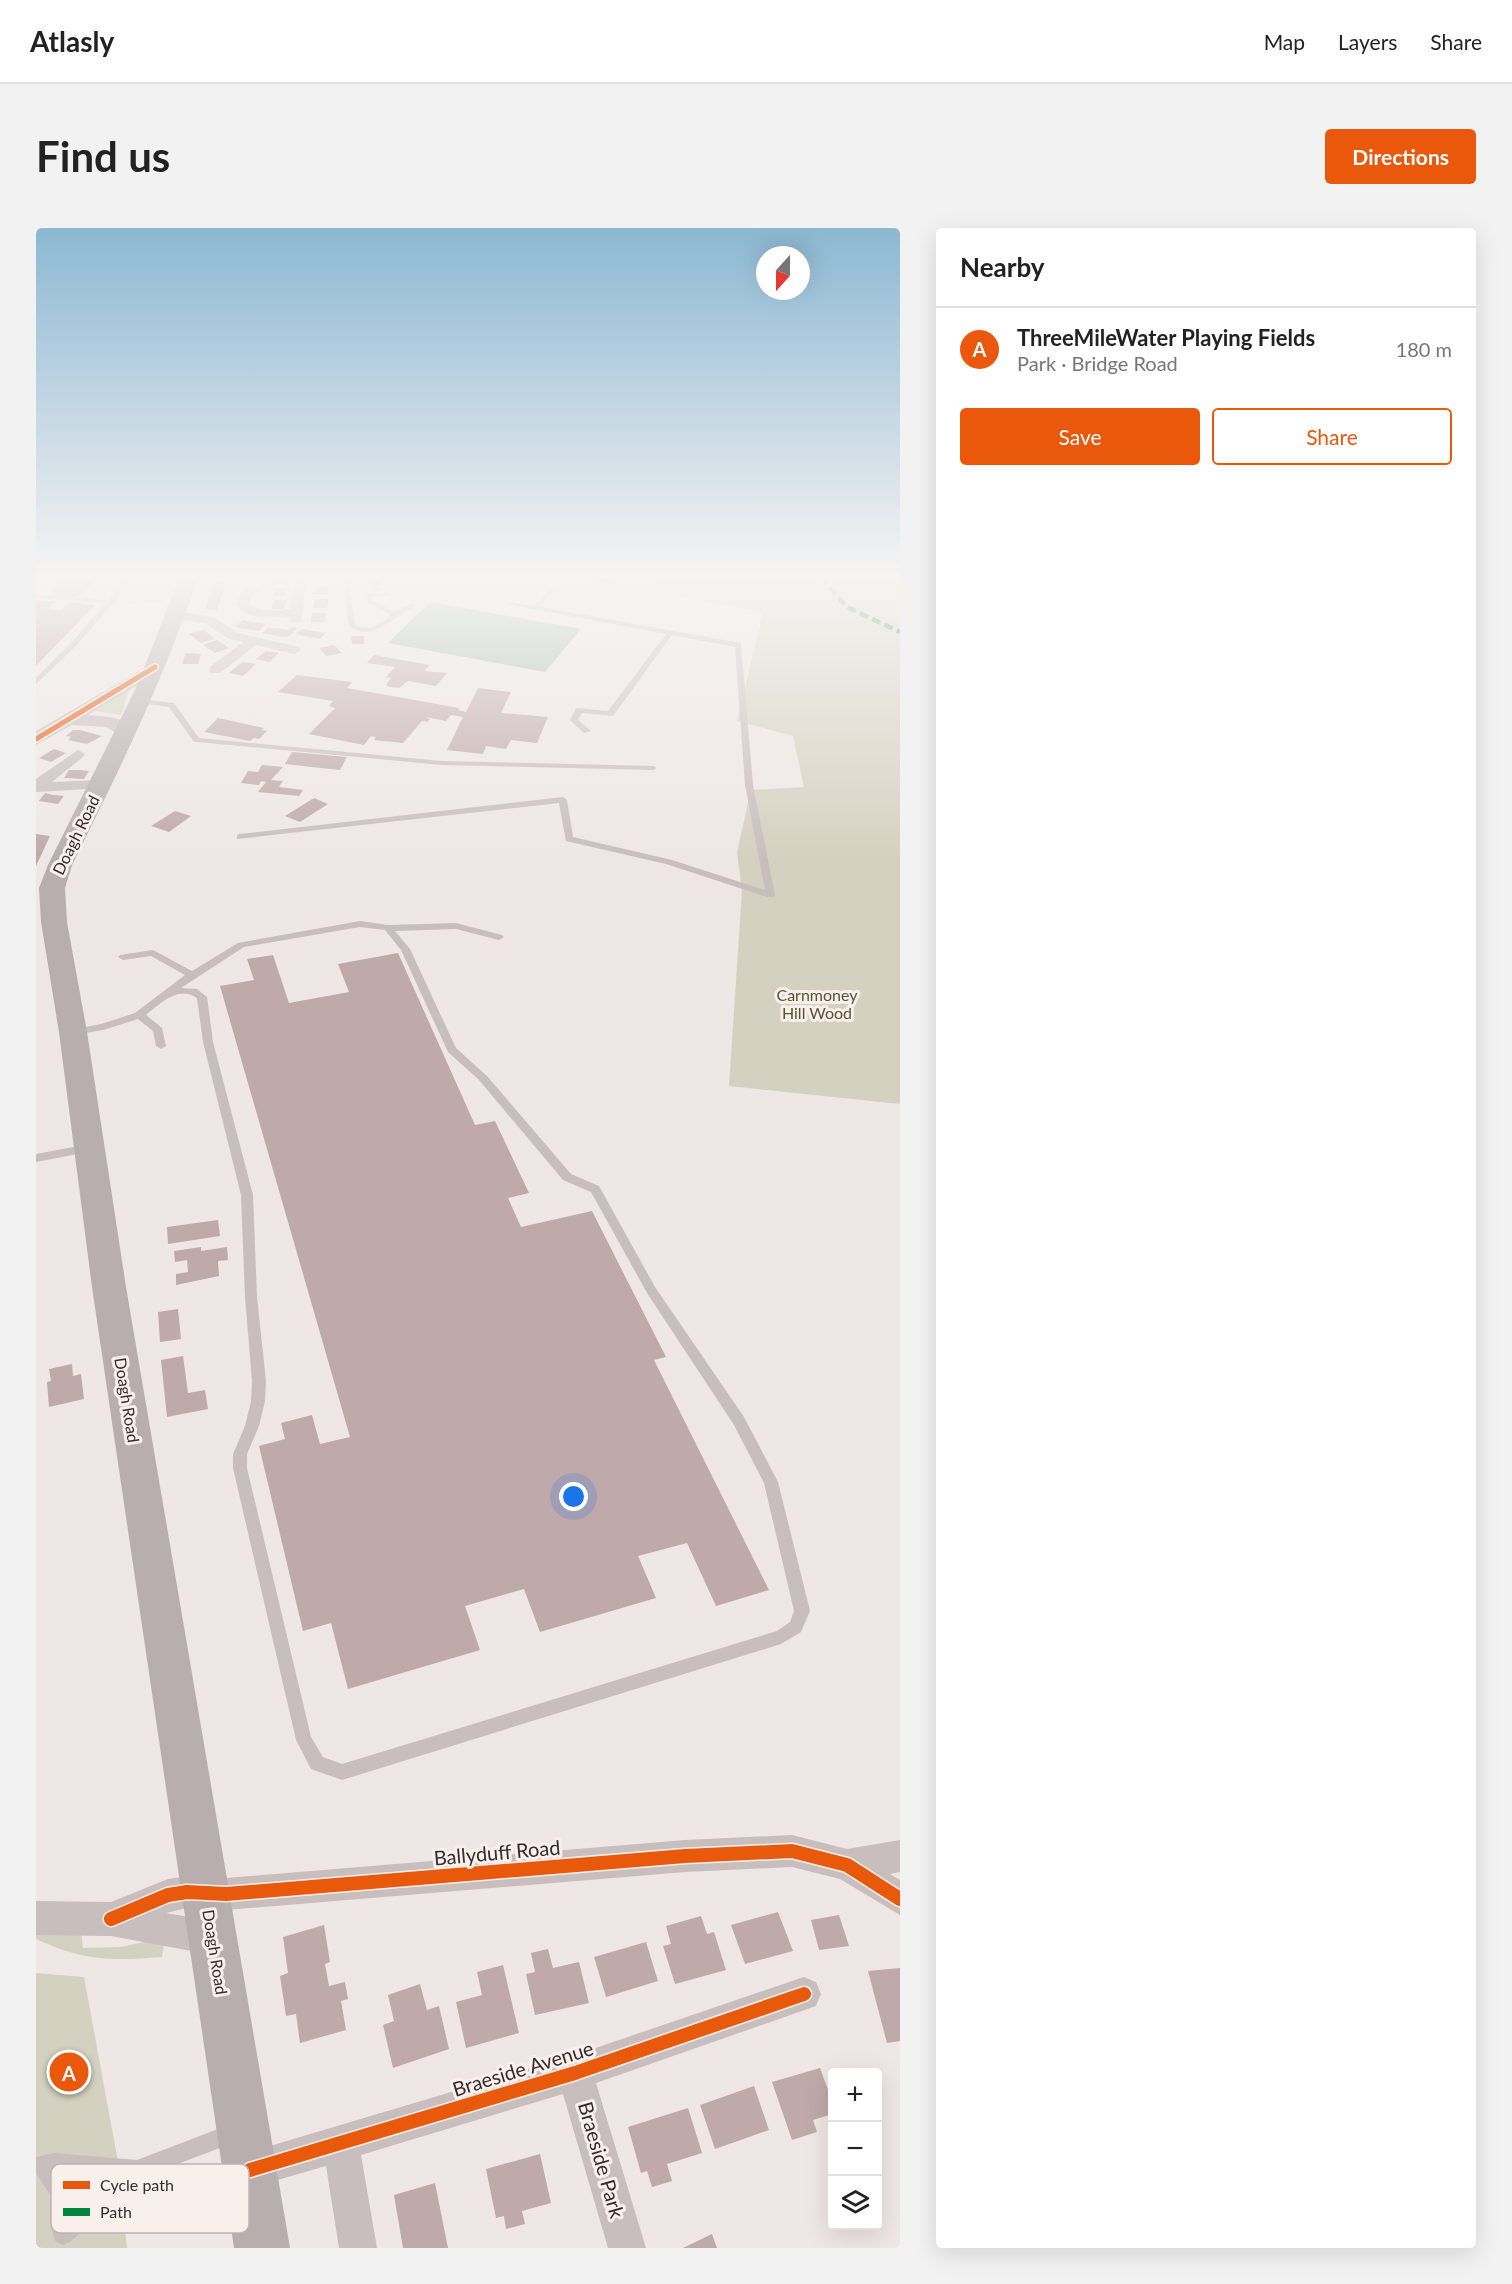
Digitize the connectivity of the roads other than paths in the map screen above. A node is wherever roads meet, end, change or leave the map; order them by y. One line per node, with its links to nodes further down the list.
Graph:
1 (150, 671): 6 (street)
2 (155, 671): 5 (main road, Doagh Road)
3 (641, 671): 8 (lane)
4 (740, 671): 14 (lane)
5 (142, 701): 7 (main road, Doagh Road); 11 (lane)
6 (66, 719): 7 (street); 9 (street)
7 (127, 731): 12 (main road, Doagh Road)
8 (587, 731)
9 (36, 739)
10 (78, 754): 13 (street)
11 (653, 768)
12 (100, 785): 13 (street); 15 (main road, Doagh Road)
13 (36, 787)
14 (240, 837)
15 (44, 888): 22 (main road, Doagh Road)
16 (388, 928): 17 (lane); 19 (lane); 20 (lane)
17 (499, 937)
18 (123, 957): 19 (lane)
19 (192, 975): 20 (lane)
20 (170, 992): 21 (lane)
21 (139, 1016): 22 (lane); 23 (lane)
22 (73, 1032): 24 (main road, Doagh Road)
23 (161, 1046)
24 (90, 1148): 25 (lane); 29 (main road, Doagh Road)
25 (36, 1158)
26 (900, 1856): 27 (street)
27 (847, 1865): 28 (street); 29 (street, Ballyduff Road)
28 (900, 1899)
29 (209, 1916): 31 (street); 31 (street); 35 (main road, Doagh Road)
30 (36, 1918): 31 (street)
31 (111, 1918)
32 (804, 1994): 33 (street, Braeside Avenue)
33 (575, 2073): 34 (street, Braeside Avenue); 41 (street, Braeside Park)
34 (341, 2144): 35 (street, Braeside Avenue); 40 (street)
35 (247, 2150): 37 (lane); 39 (main road, Doagh Road)
36 (66, 2164): 38 (lane)
37 (170, 2164)
38 (51, 2176)
39 (262, 2248)
40 (358, 2248)
41 (627, 2248)

